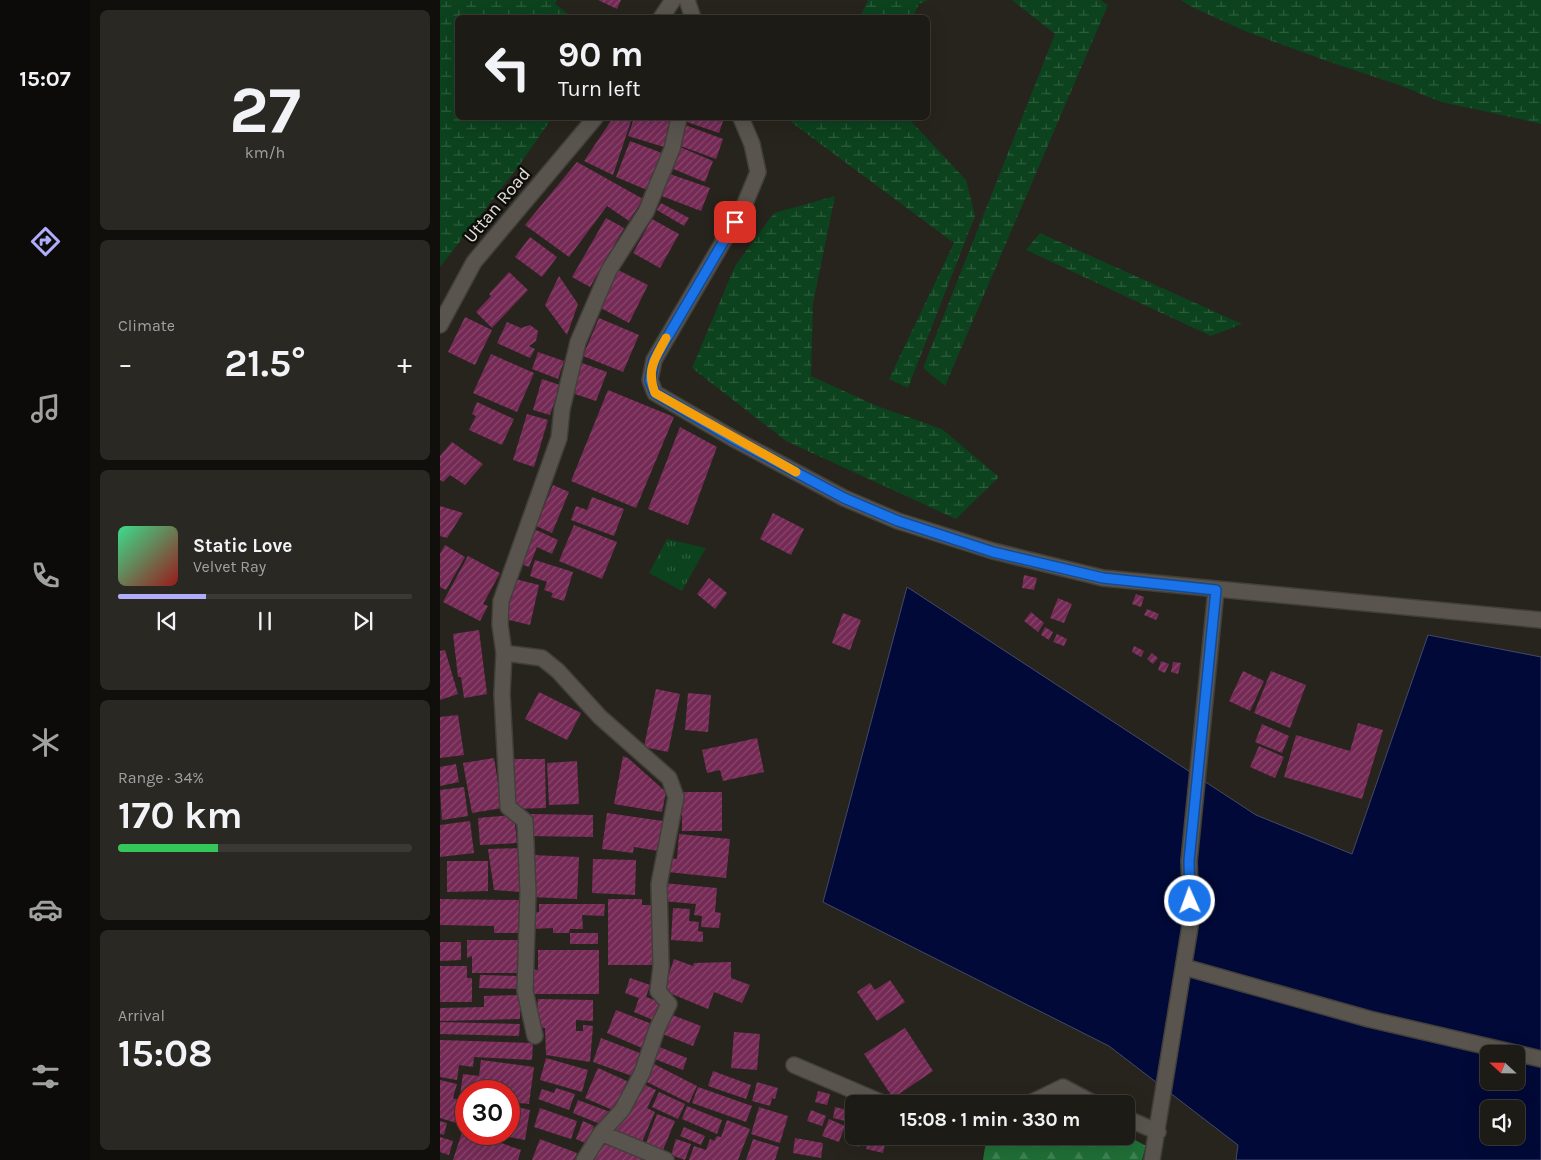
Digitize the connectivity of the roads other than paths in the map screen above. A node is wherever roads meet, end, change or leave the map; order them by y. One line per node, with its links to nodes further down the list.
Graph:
1 (673, 0): 3 (street)
2 (687, 0): 4 (street)
3 (663, 15)
4 (692, 15)
5 (593, 120): 8 (street, Uttan Road)
6 (679, 120): 11 (street)
7 (742, 120): 9 (street)
8 (440, 325)
9 (1216, 590): 10 (street); 12 (street)
10 (1541, 620)
11 (504, 653): 13 (street); 21 (street)
12 (1184, 968): 14 (street); 20 (street)
13 (535, 1036)
14 (1541, 1059)
15 (794, 1065): 16 (street)
16 (864, 1095)
17 (1047, 1095): 18 (street)
18 (1079, 1095)
19 (1135, 1122): 20 (street)
20 (1158, 1132): 24 (street)
21 (601, 1133): 22 (street); 23 (street)
22 (584, 1160)
23 (666, 1160)
24 (1152, 1160)

